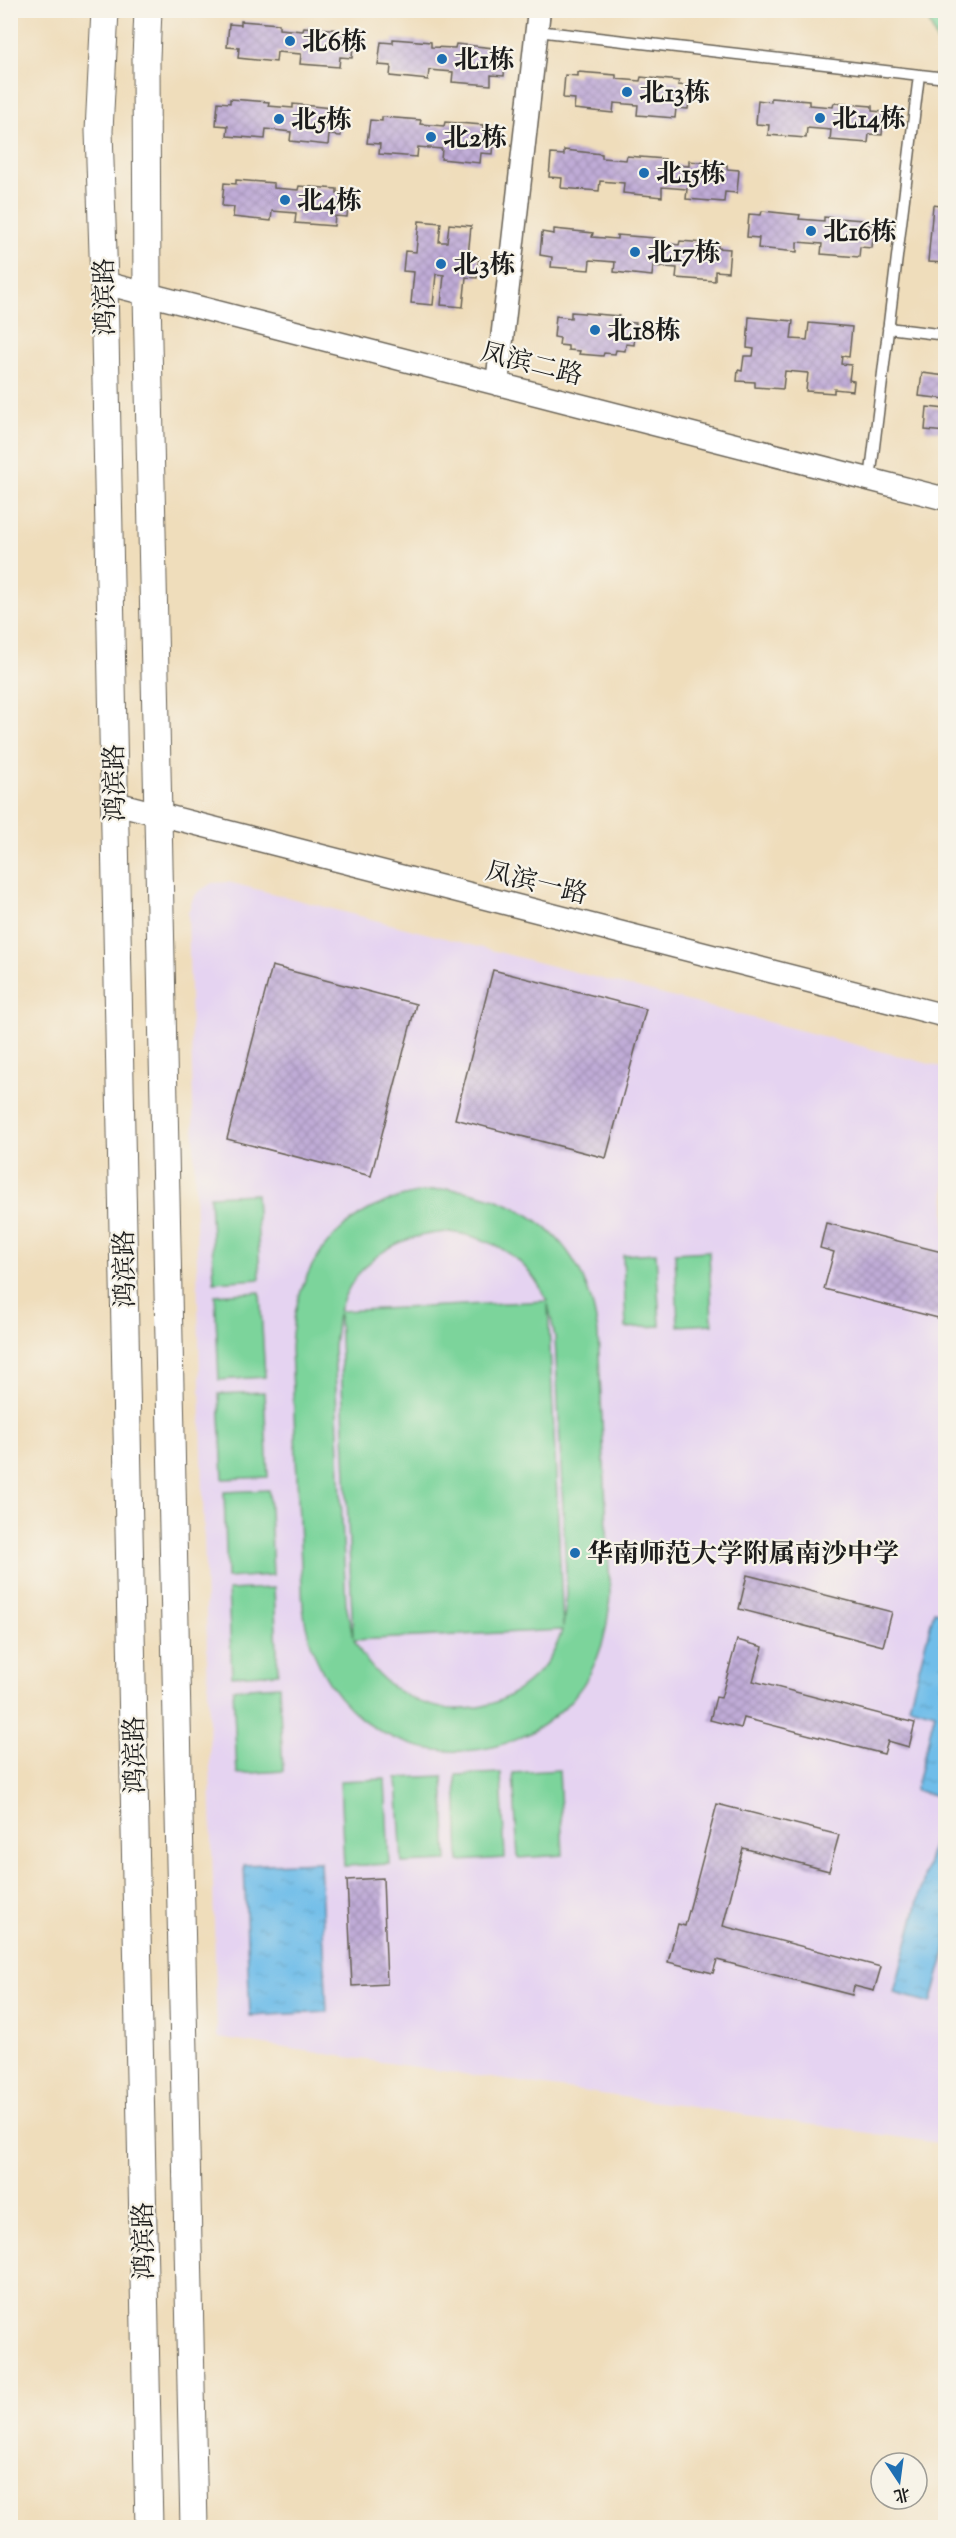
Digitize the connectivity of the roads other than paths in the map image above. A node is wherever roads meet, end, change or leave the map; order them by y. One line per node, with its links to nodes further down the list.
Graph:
1 (105, 10): 6 (street, 鸿滨路)
2 (148, 10): 7 (street, 鸿滨路)
3 (538, 21): 4 (lane); 10 (street)
4 (919, 75): 5 (lane); 8 (lane)
5 (945, 78)
6 (104, 283): 7 (street, 凤滨二路); 13 (street, 鸿滨路)
7 (147, 294): 10 (street, 凤滨二路); 14 (street, 鸿滨路)
8 (888, 328): 9 (lane); 11 (lane)
9 (945, 335)
10 (497, 384): 11 (street, 凤滨二路)
11 (870, 480): 12 (street, 凤滨二路)
12 (945, 499)
13 (115, 803): 14 (street, 凤滨一路); 16 (street, 鸿滨路)
14 (158, 815): 15 (street, 凤滨一路); 17 (street, 鸿滨路)
15 (945, 1016)
16 (149, 2528)
17 (194, 2528)

